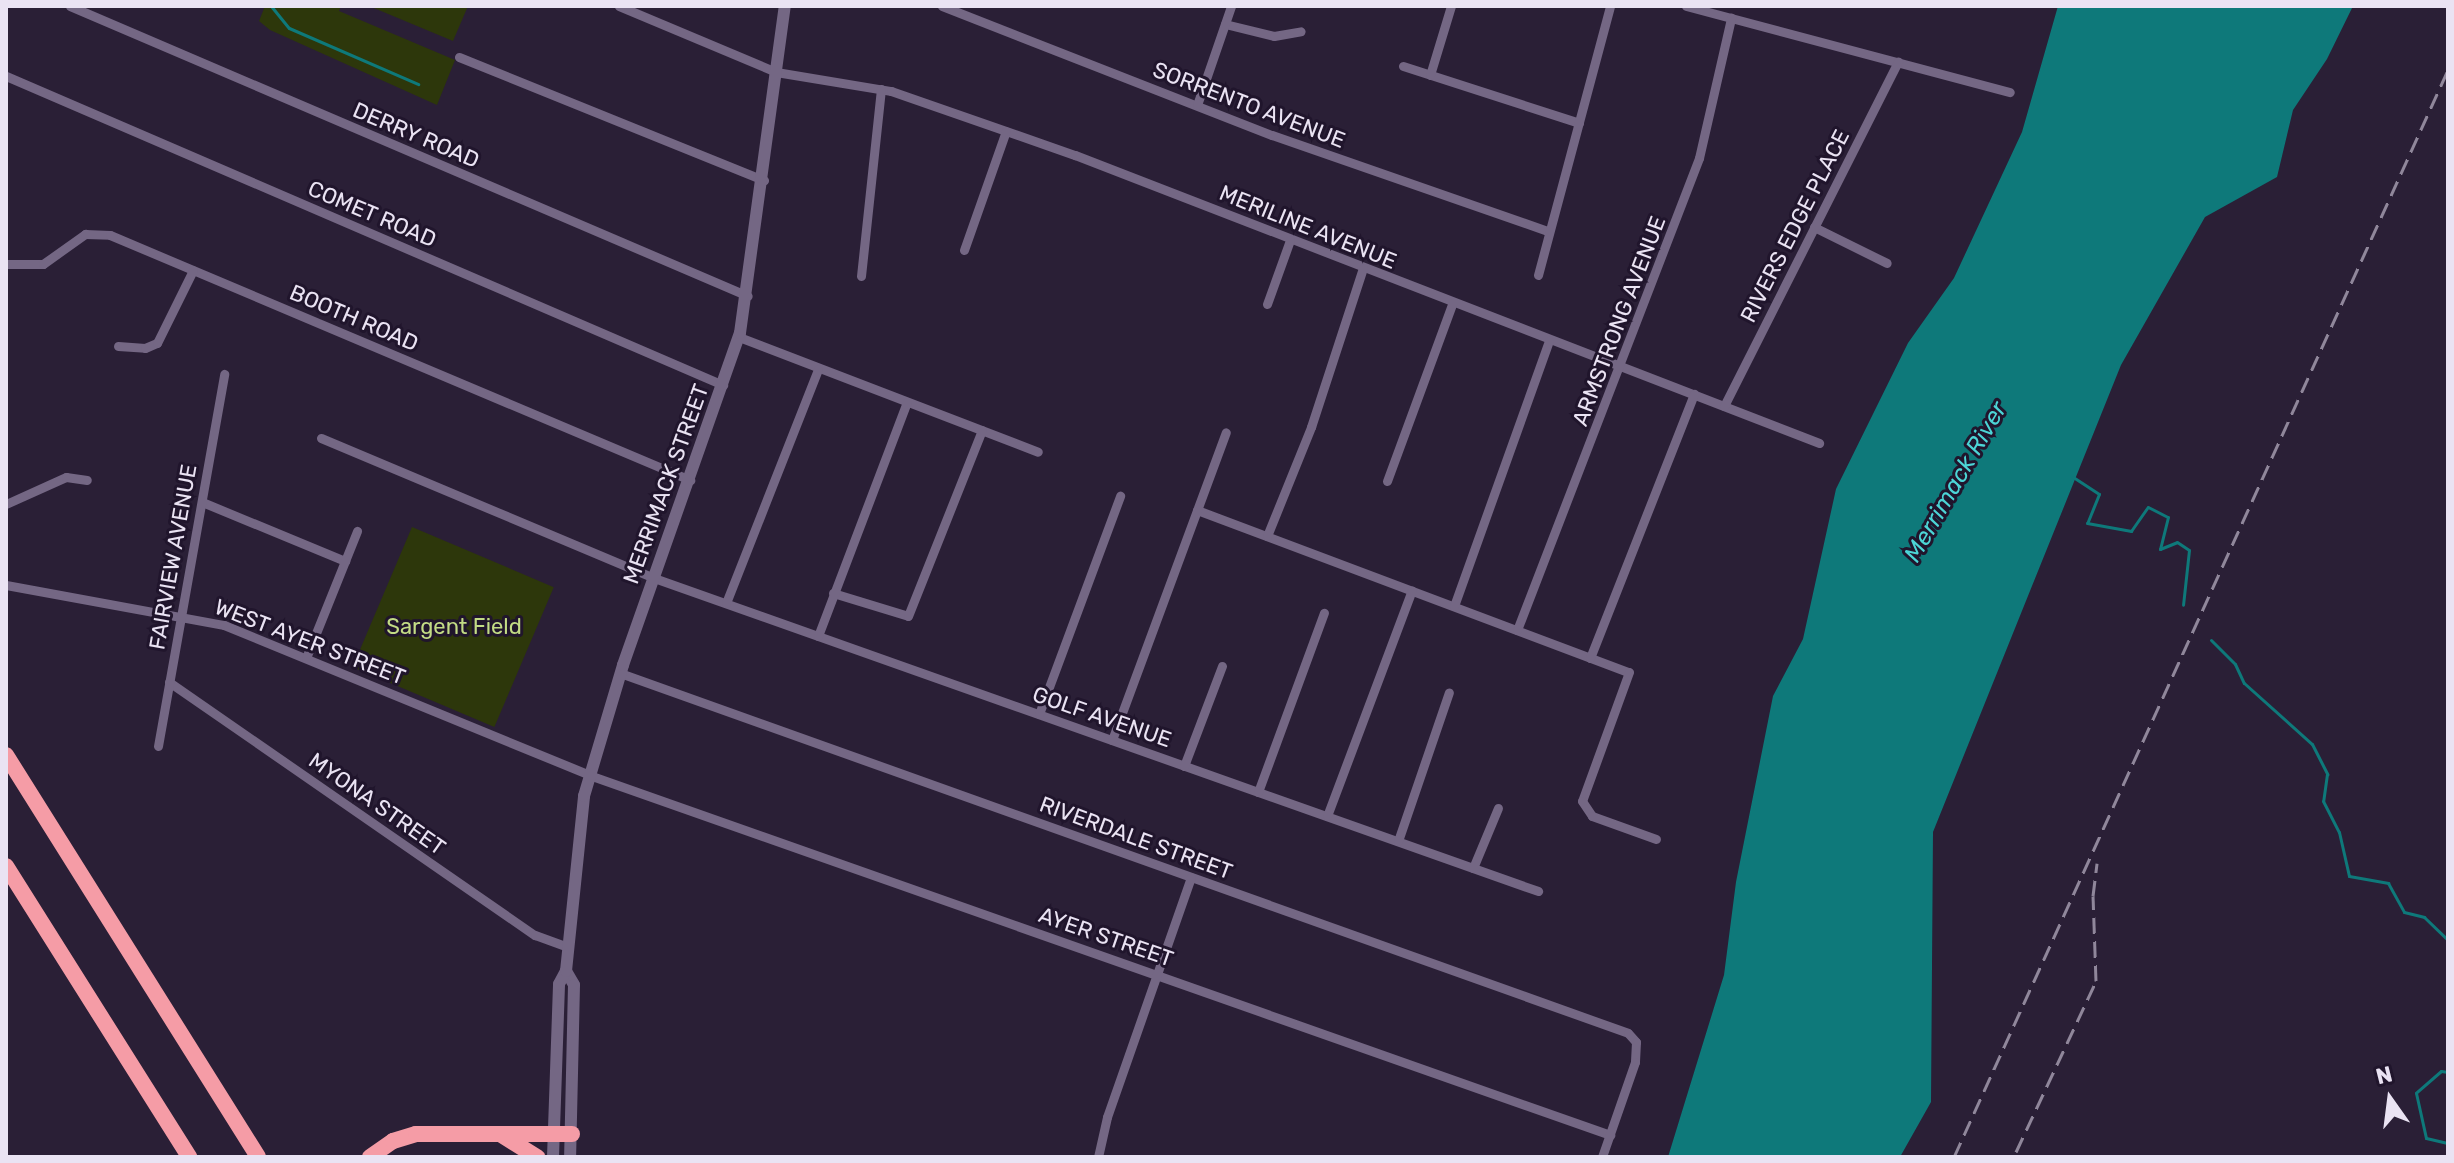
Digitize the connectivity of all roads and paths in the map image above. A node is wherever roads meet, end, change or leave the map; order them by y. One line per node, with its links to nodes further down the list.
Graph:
1 (70, 6): 35 (street, DERRY ROAD)
2 (619, 6): 16 (street, MERILINE AVENUE)
3 (785, 6): 16 (main road, MERRIMACK STREET)
4 (942, 6): 9 (street, SORRENTO AVENUE)
5 (1231, 6): 11 (street)
6 (1451, 6): 17 (street)
7 (1610, 6): 22 (street)
8 (1686, 6): 10 (street)
9 (964, 10): 21 (street, SORRENTO AVENUE)
10 (1731, 18): 14 (street); 41 (street, ARMSTRONG AVENUE)
11 (1225, 24): 12 (street); 21 (street)
12 (1301, 31)
13 (459, 57): 24 (street)
14 (1898, 62): 20 (street); 25 (street, RIVERS EDGE PLACE)
15 (1403, 66): 17 (street)
16 (776, 72): 19 (street, MERILINE AVENUE); 24 (main road, MERRIMACK STREET)
17 (1430, 75): 22 (street)
18 (6, 76): 44 (street, COMET ROAD)
19 (881, 89): 23 (street, MERILINE AVENUE); 34 (street)
20 (2010, 92)
21 (1197, 105): 26 (street, SORRENTO AVENUE)
22 (1579, 123): 26 (street)
23 (1006, 131): 27 (street, MERILINE AVENUE); 28 (street)
24 (764, 180): 35 (main road, MERRIMACK STREET)
25 (1814, 227): 29 (street); 47 (street, RIVERS EDGE PLACE)
26 (1547, 231): 33 (street)
27 (1290, 240): 31 (street, MERILINE AVENUE); 36 (street)
28 (964, 250)
29 (1887, 263)
30 (6, 264): 32 (street, BOOTH ROAD)
31 (1363, 268): 37 (street, MERILINE AVENUE); 61 (street)
32 (193, 270): 40 (street); 54 (street, BOOTH ROAD)
33 (1538, 275)
34 (861, 276)
35 (748, 296): 38 (main road, MERRIMACK STREET)
36 (1267, 304)
37 (1452, 304): 39 (street, MERILINE AVENUE); 55 (street)
38 (739, 337): 42 (street); 44 (main road, MERRIMACK STREET)
39 (1549, 340): 41 (street, MERILINE AVENUE); 68 (street)
40 (118, 346)
41 (1620, 367): 45 (street, MERILINE AVENUE); 71 (street, ARMSTRONG AVENUE)
42 (818, 370): 46 (street); 67 (street)
43 (224, 374): 57 (street, FAIRVIEW AVENUE)
44 (723, 385): 54 (main road, MERRIMACK STREET)
45 (1694, 394): 47 (street, MERILINE AVENUE); 74 (street)
46 (907, 402): 48 (street); 66 (street)
47 (1724, 406): 51 (street, MERILINE AVENUE)
48 (982, 430): 52 (street); 66 (street)
49 (1226, 432): 59 (street)
50 (321, 438): 63 (street, GOLF AVENUE)
51 (1819, 443)
52 (1038, 452)
53 (87, 480): 58 (street)
54 (690, 480): 63 (main road, MERRIMACK STREET)
55 (1387, 481)
56 (1120, 496): 79 (street)
57 (202, 502): 62 (street); 70 (street, FAIRVIEW AVENUE)
58 (6, 504)
59 (1197, 510): 61 (street); 80 (street)
60 (357, 531): 62 (street)
61 (1267, 536): 65 (street)
62 (345, 561): 73 (street)
63 (654, 578): 67 (street, GOLF AVENUE); 76 (main road, MERRIMACK STREET)
64 (6, 585): 70 (street, WEST AYER STREET)
65 (1412, 590): 68 (street); 87 (street)
66 (833, 593): 72 (street)
67 (726, 603): 72 (street, GOLF AVENUE)
68 (1454, 606): 71 (street)
69 (1324, 613): 85 (street)
70 (181, 615): 73 (street, WEST AYER STREET); 77 (street, FAIRVIEW AVENUE)
71 (1517, 630): 74 (street)
72 (818, 636): 79 (street, GOLF AVENUE)
73 (306, 658): 84 (street, WEST AYER STREET)
74 (1590, 658): 88 (street)
75 (1222, 666): 83 (street)
76 (620, 673): 84 (main road, MERRIMACK STREET); 92 (street, RIVERDALE STREET)
77 (169, 682): 81 (street, FAIRVIEW AVENUE); 94 (street, MYONA STREET)
78 (1449, 692): 89 (street)
79 (1039, 714): 80 (street, GOLF AVENUE)
80 (1112, 740): 83 (street, GOLF AVENUE)
81 (158, 746)
82 (6, 755): 102 (highway)
83 (1184, 766): 85 (street, GOLF AVENUE)
84 (589, 775): 94 (main road, MERRIMACK STREET); 96 (street, AYER STREET)
85 (1258, 792): 87 (street, GOLF AVENUE)
86 (1498, 808): 91 (street)
87 (1327, 816): 89 (street, GOLF AVENUE)
88 (1656, 839)
89 (1398, 841): 91 (street, GOLF AVENUE)
90 (6, 866): 101 (highway)
91 (1473, 868): 93 (street, GOLF AVENUE)
92 (1191, 877): 96 (street); 100 (street, RIVERDALE STREET)
93 (1538, 891)
94 (568, 947): 95 (main road, MERRIMACK STREET)
95 (566, 971): 97 (main road); 99 (main road)
96 (1156, 974): 100 (street, AYER STREET); 107 (street)
97 (554, 1133): 98 (highway); 99 (highway); 105 (main road)
98 (498, 1134): 103 (highway); 104 (highway)
99 (572, 1134): 106 (main road)
100 (1610, 1135): 108 (street)
101 (187, 1157)
102 (258, 1157)
103 (370, 1157)
104 (537, 1157)
105 (553, 1157)
106 (570, 1157)
107 (1098, 1157)
108 (1602, 1157)

